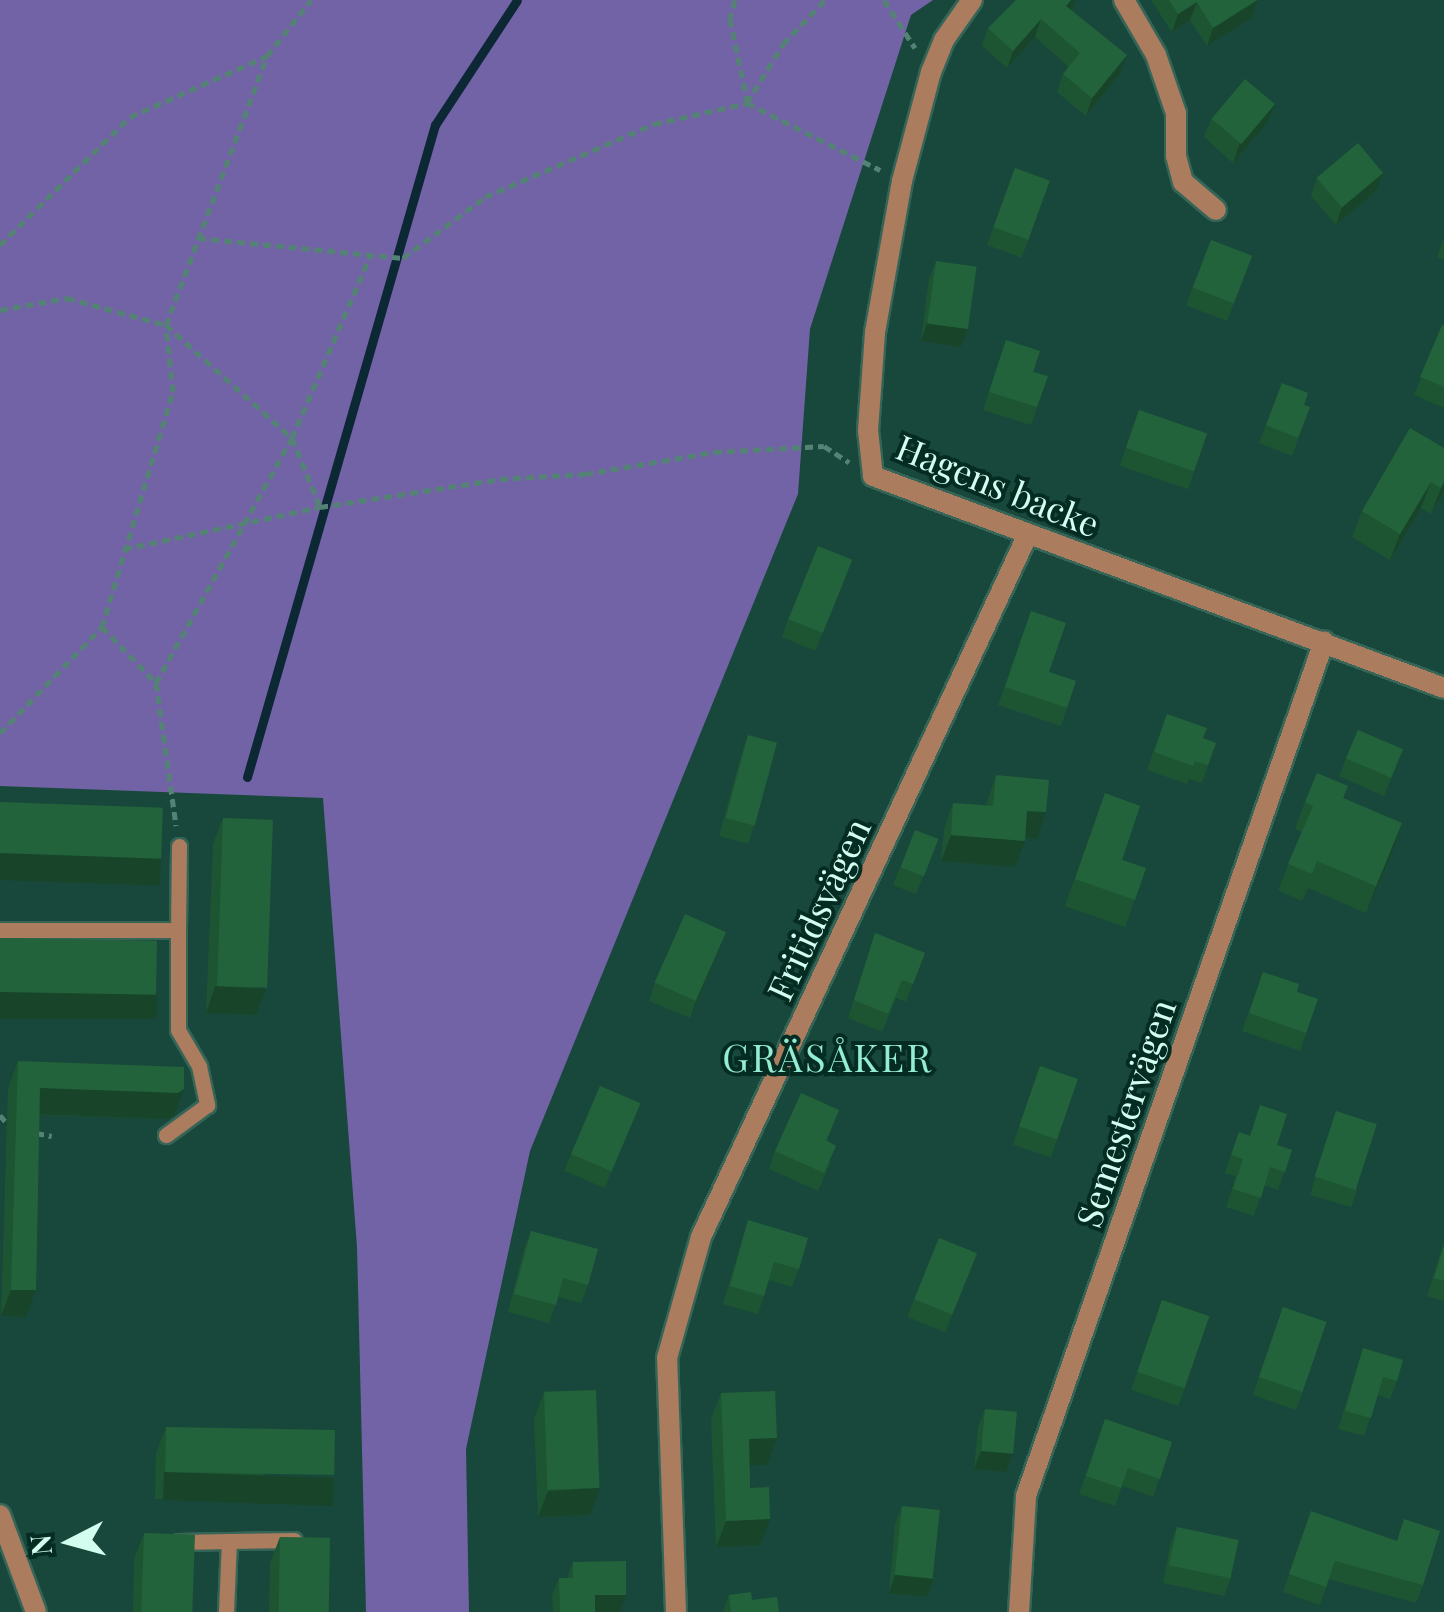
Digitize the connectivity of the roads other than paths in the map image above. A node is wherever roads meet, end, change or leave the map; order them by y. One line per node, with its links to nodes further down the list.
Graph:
1 (972, 0): 4 (street, Hagens backe)
2 (1124, 0): 3 (street)
3 (1216, 210)
4 (1027, 536): 5 (street, Hagens backe); 17 (street, Fritidsvägen)
5 (1324, 641): 6 (street, Hagens backe); 18 (street, Semestervägen)
6 (1444, 688)
7 (179, 846): 9 (lane)
8 (0, 930): 9 (lane)
9 (178, 930): 10 (lane)
10 (166, 1135)
11 (0, 1515): 15 (street)
12 (321, 1540): 13 (lane)
13 (229, 1541): 14 (lane); 16 (lane)
14 (158, 1542)
15 (36, 1612)
16 (226, 1612)
17 (676, 1612)
18 (1019, 1612)

